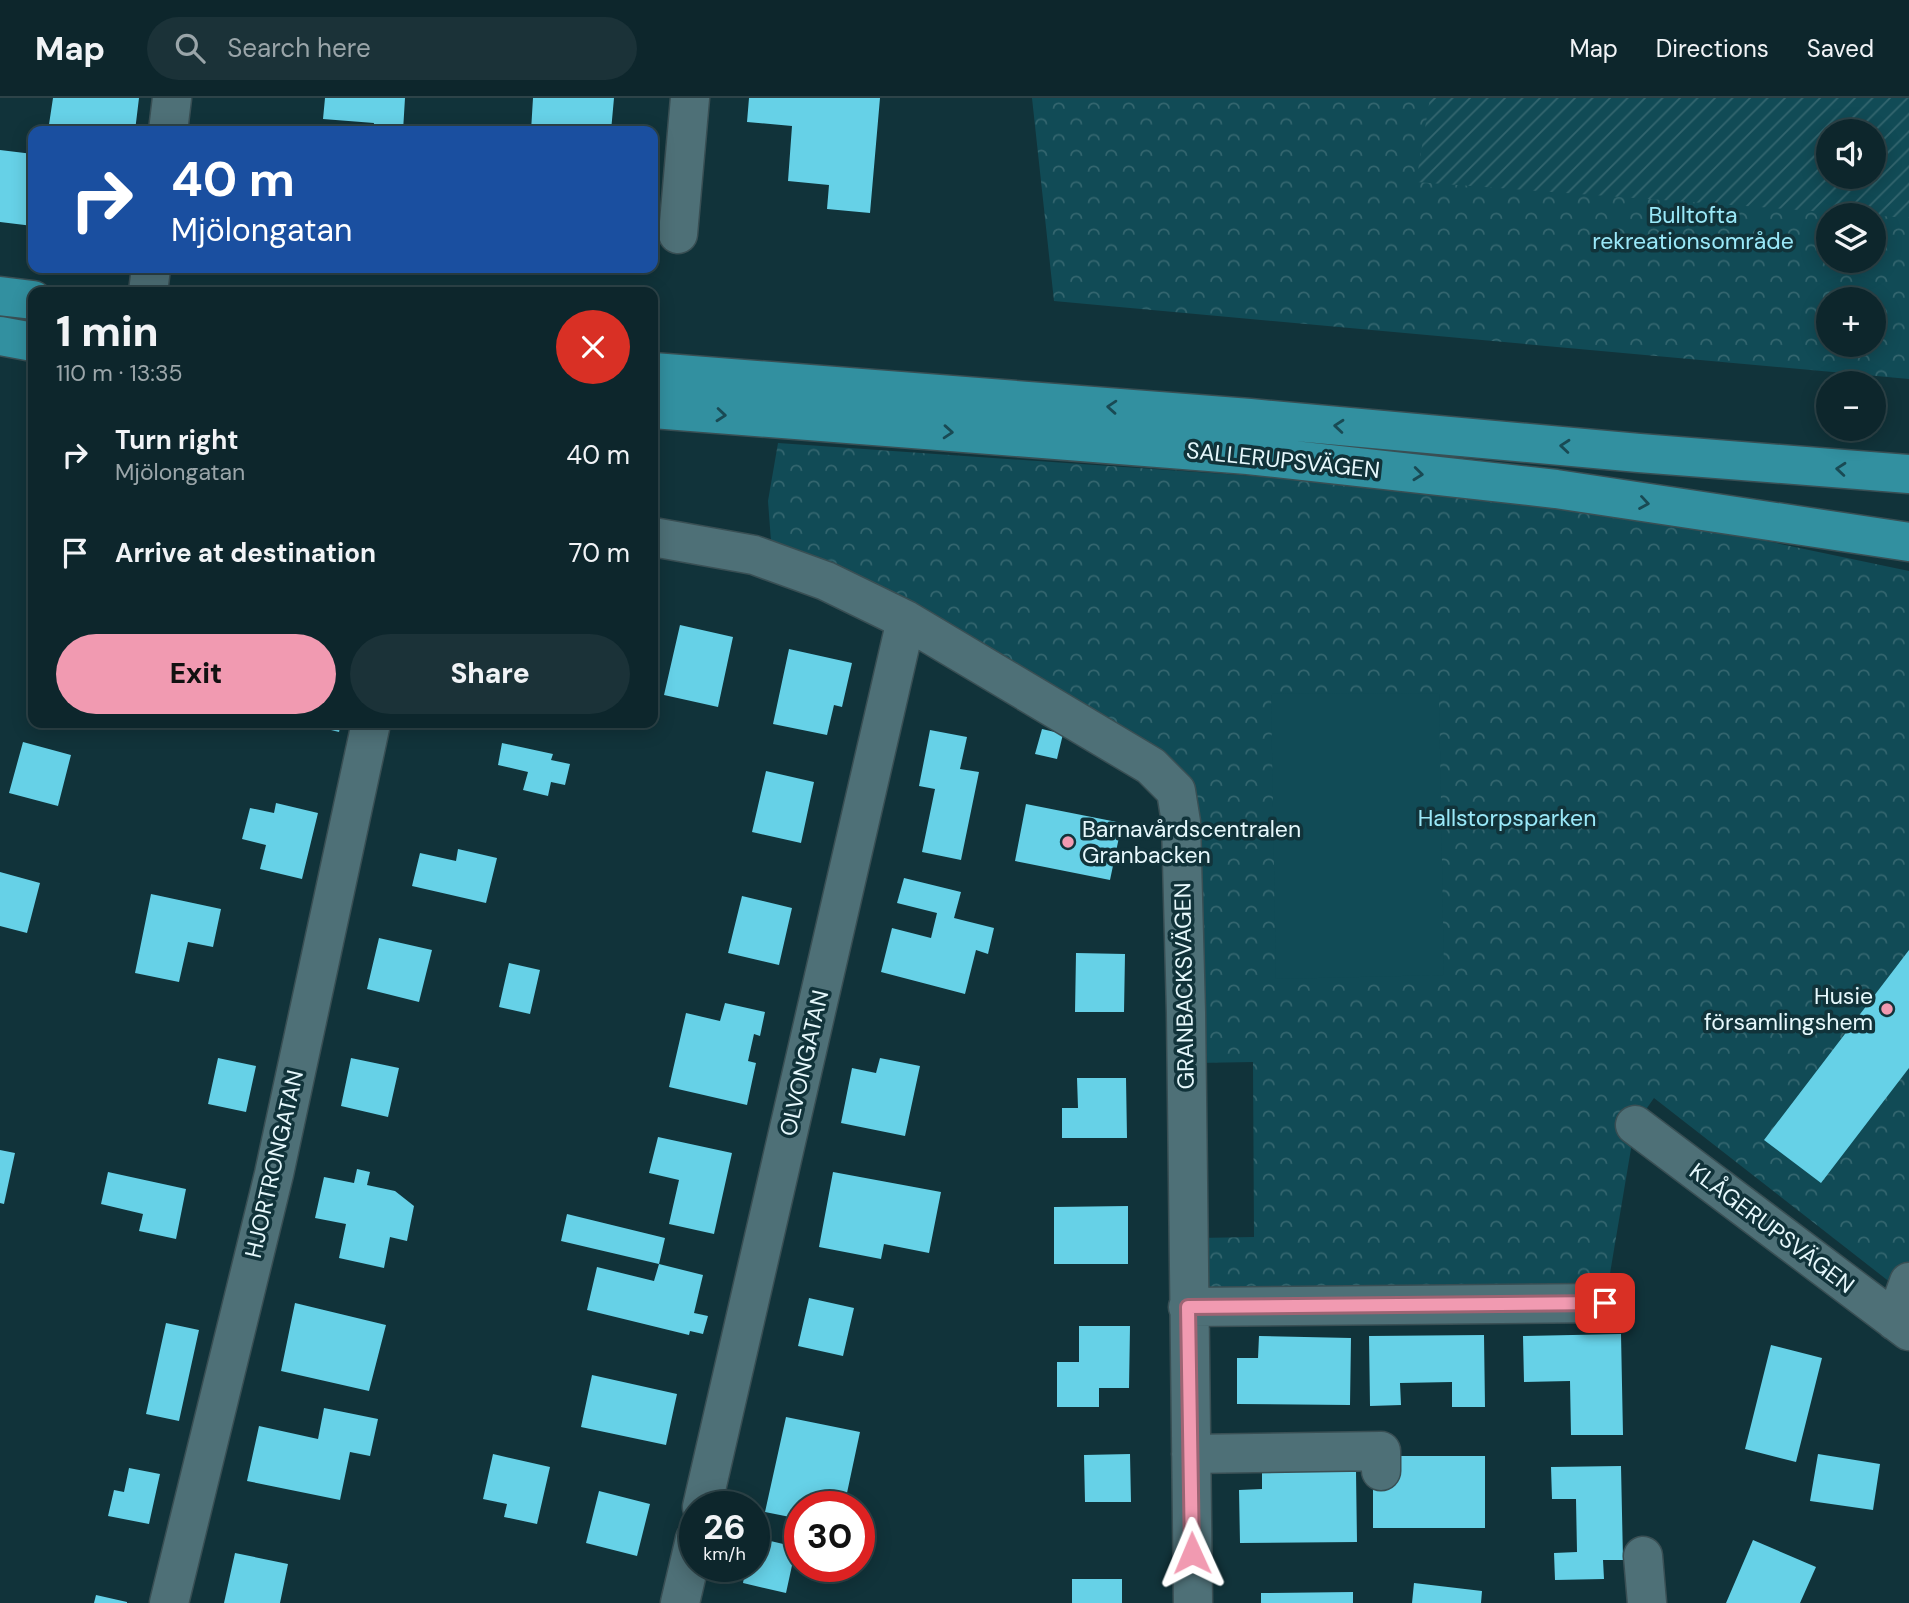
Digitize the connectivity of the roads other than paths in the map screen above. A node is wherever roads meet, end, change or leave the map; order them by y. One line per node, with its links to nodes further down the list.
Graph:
1 (172, 98): 3 (street)
2 (691, 98): 4 (street)
3 (169, 126)
4 (678, 234)
5 (0, 296): 6 (main road)
6 (28, 299)
7 (0, 336): 8 (main road)
8 (28, 341)
9 (658, 372): 11 (main road, SALLERUPSVÄGEN, one-way to 9)
10 (658, 409): 13 (main road, SALLERUPSVÄGEN, one-way to 13)
11 (1909, 474)
12 (658, 538): 14 (street, GRANBACKSVÄGEN)
13 (1909, 542)
14 (906, 620): 19 (street, GRANBACKSVÄGEN); 23 (street, OLVONGATAN)
15 (370, 728): 26 (street, HJORTRONGATAN)
16 (1636, 1125): 20 (street, KLÅGERUPSVÄGEN)
17 (1909, 1282): 20 (street)
18 (1605, 1303): 19 (street)
19 (1188, 1307): 21 (street, GRANBACKSVÄGEN)
20 (1902, 1326)
21 (1191, 1454): 22 (street); 28 (street, GRANBACKSVÄGEN)
22 (1381, 1471)
23 (706, 1491)
24 (1643, 1556): 29 (street)
25 (685, 1582): 27 (street)
26 (169, 1603)
27 (680, 1603)
28 (1193, 1603)
29 (1647, 1603)

